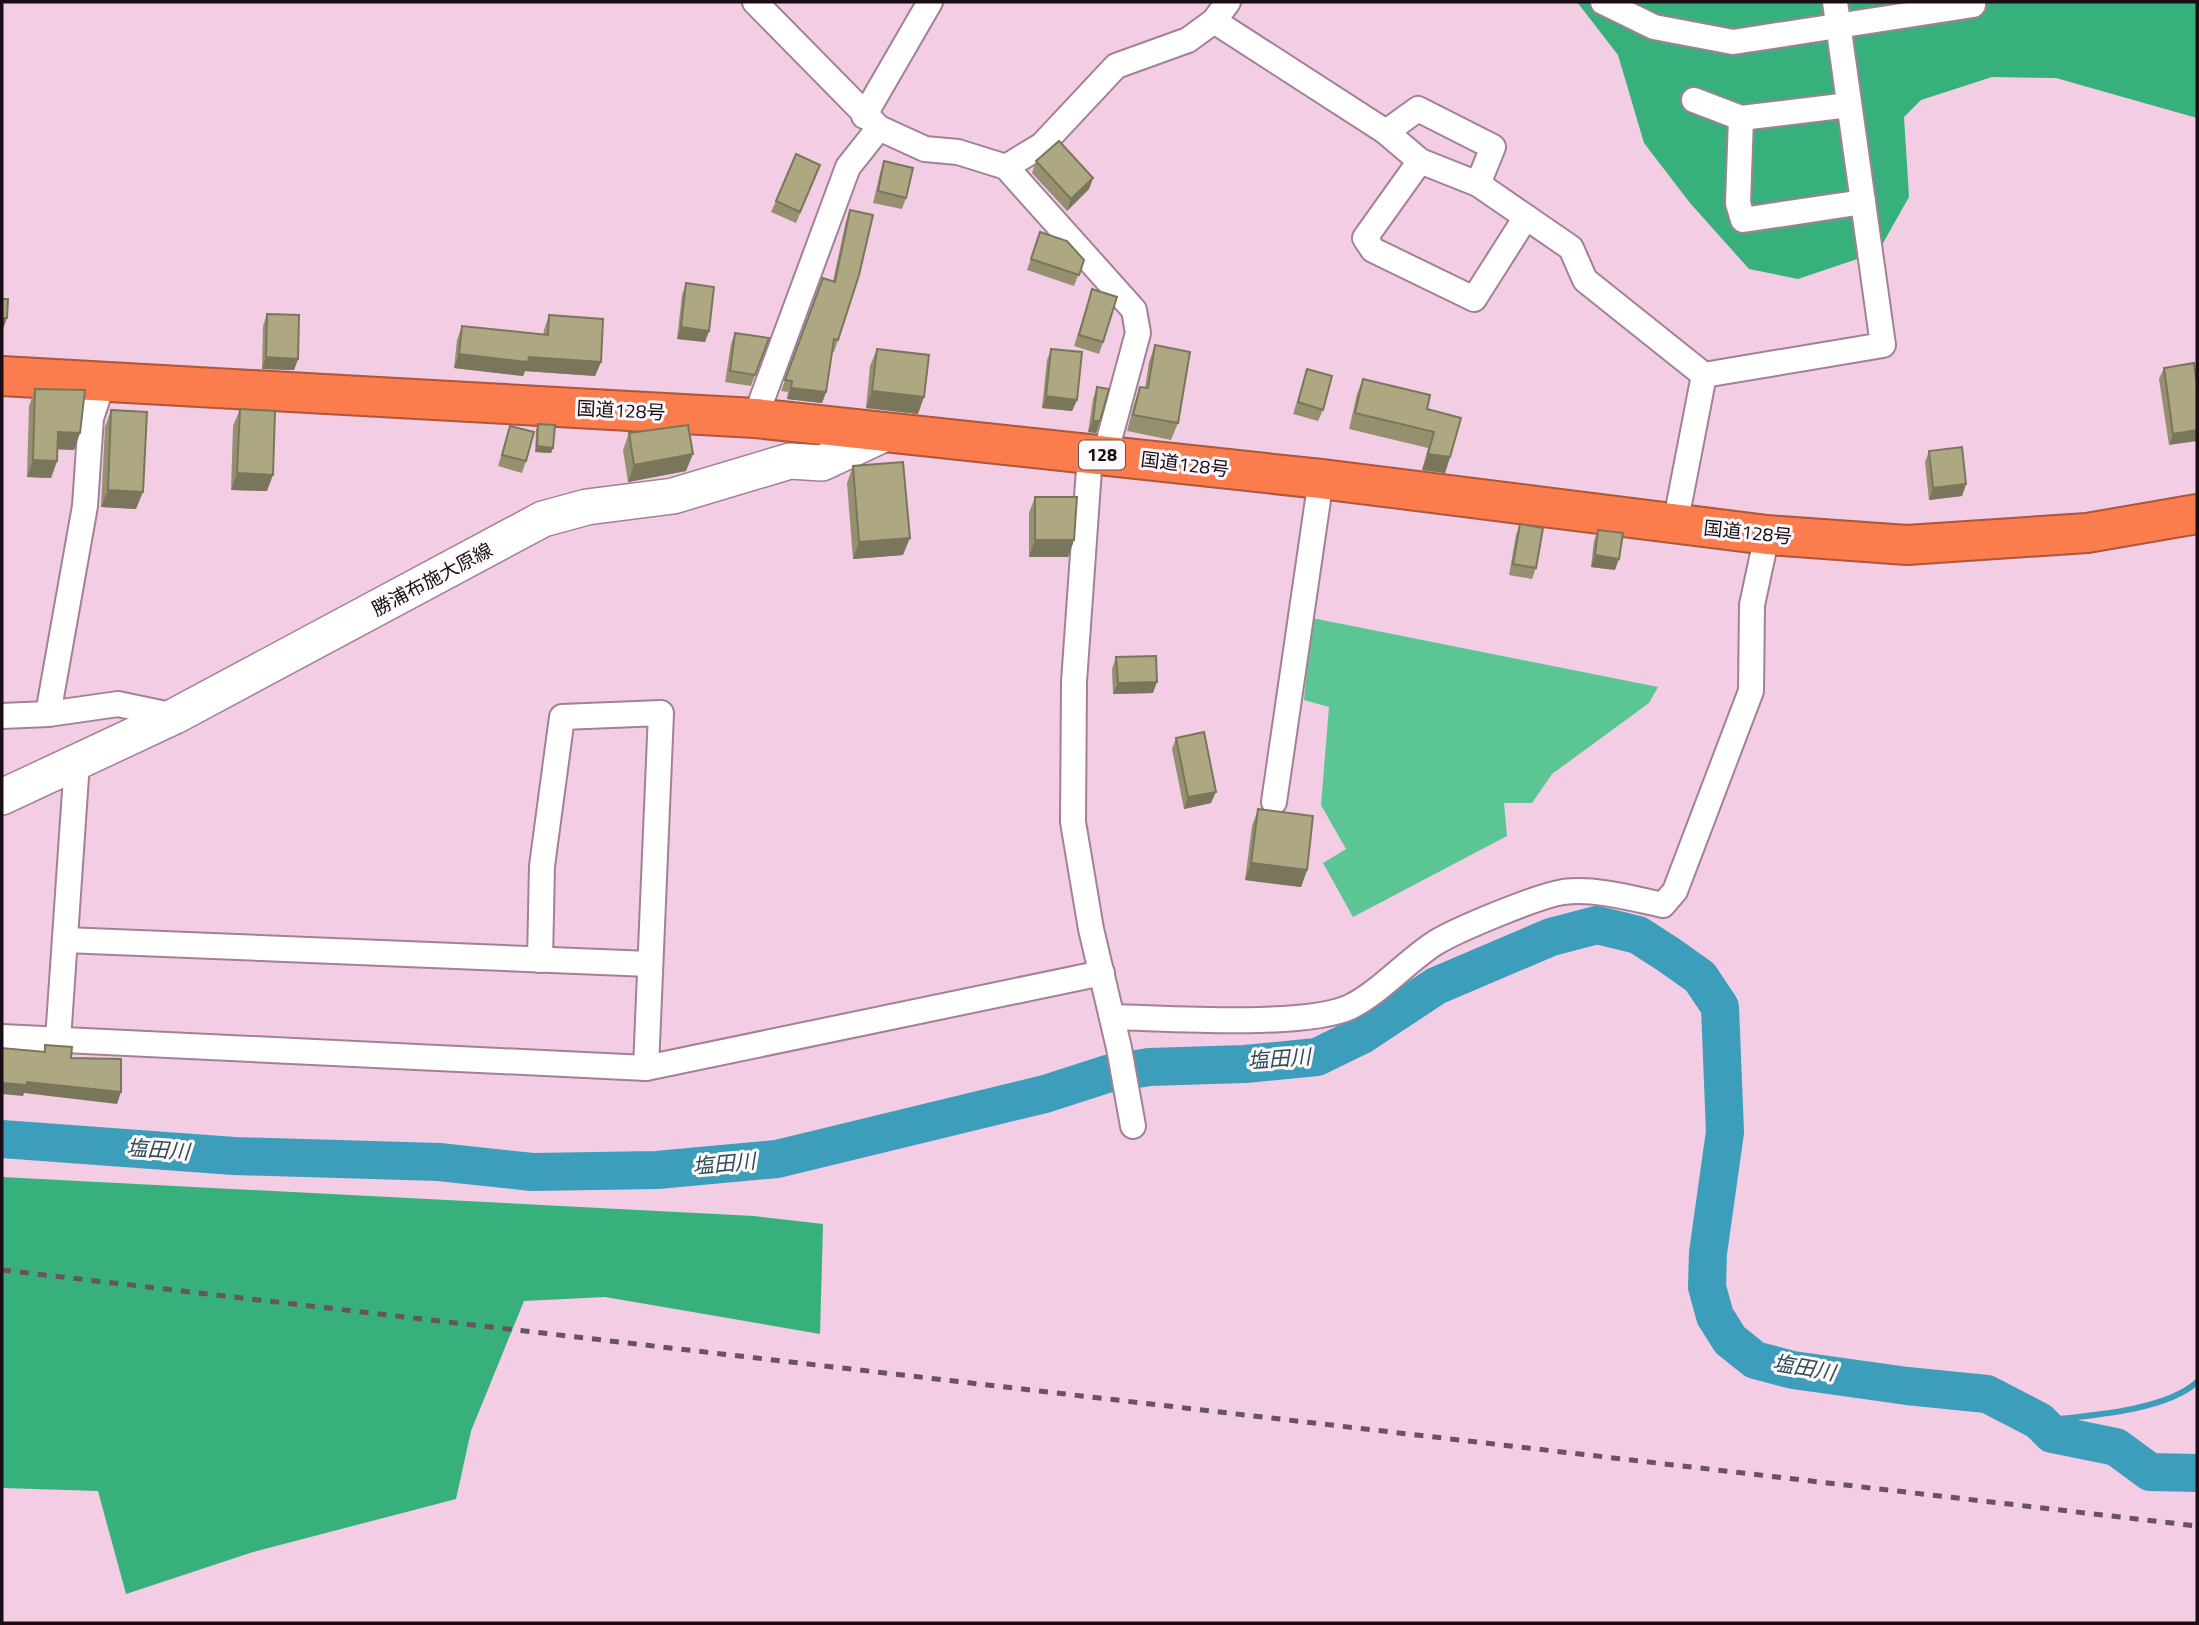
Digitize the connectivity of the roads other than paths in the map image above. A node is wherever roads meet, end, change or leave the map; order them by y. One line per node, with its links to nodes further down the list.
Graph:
1 (755, 2): 11 (street)
2 (930, 2): 11 (street)
3 (1603, 2): 7 (street)
4 (1835, 2): 7 (street)
5 (1973, 5): 7 (street)
6 (1221, 12): 12 (street); 14 (street)
7 (1838, 27): 9 (street)
8 (1694, 100): 10 (street)
9 (1849, 105): 10 (street); 16 (street)
10 (1741, 118): 16 (street)
11 (872, 122): 14 (street); 21 (street)
12 (1386, 132): 13 (street); 15 (street)
13 (1420, 161): 15 (street); 17 (street)
14 (1006, 167): 23 (street)
15 (1478, 184): 17 (street)
16 (1863, 202): 18 (street)
17 (1526, 217): 18 (street)
18 (1704, 375): 26 (street)
19 (2, 376): 20 (highway, 国道128号 / 128)
20 (103, 382): 21 (highway, 国道128号 / 128); 28 (street)
21 (755, 418): 22 (highway, 国道128号 / 128)
22 (884, 434): 23 (highway, 国道128号 / 128); 30 (main road, 勝浦布施大原線)
23 (1098, 455): 24 (highway, 国道128号 / 128); 37 (street)
24 (1321, 479): 26 (highway, 国道128号 / 128); 33 (street)
25 (2197, 514): 27 (highway, 国道128号 / 128)
26 (1675, 525): 27 (highway, 国道128号 / 128)
27 (1767, 535): 38 (street)
28 (48, 714): 29 (street); 30 (street)
29 (2, 716)
30 (175, 716): 31 (main road, 勝浦布施大原線)
31 (77, 762): 32 (main road, 勝浦布施大原線); 34 (street)
32 (2, 797)
33 (1274, 802)
34 (65, 940): 35 (street); 40 (street)
35 (540, 960): 36 (street); 36 (street)
36 (650, 964): 41 (street)
37 (1102, 973): 38 (street); 41 (street)
38 (1112, 1017): 42 (street)
39 (2, 1037): 40 (street)
40 (58, 1040): 41 (street)
41 (646, 1069)
42 (1133, 1126)

